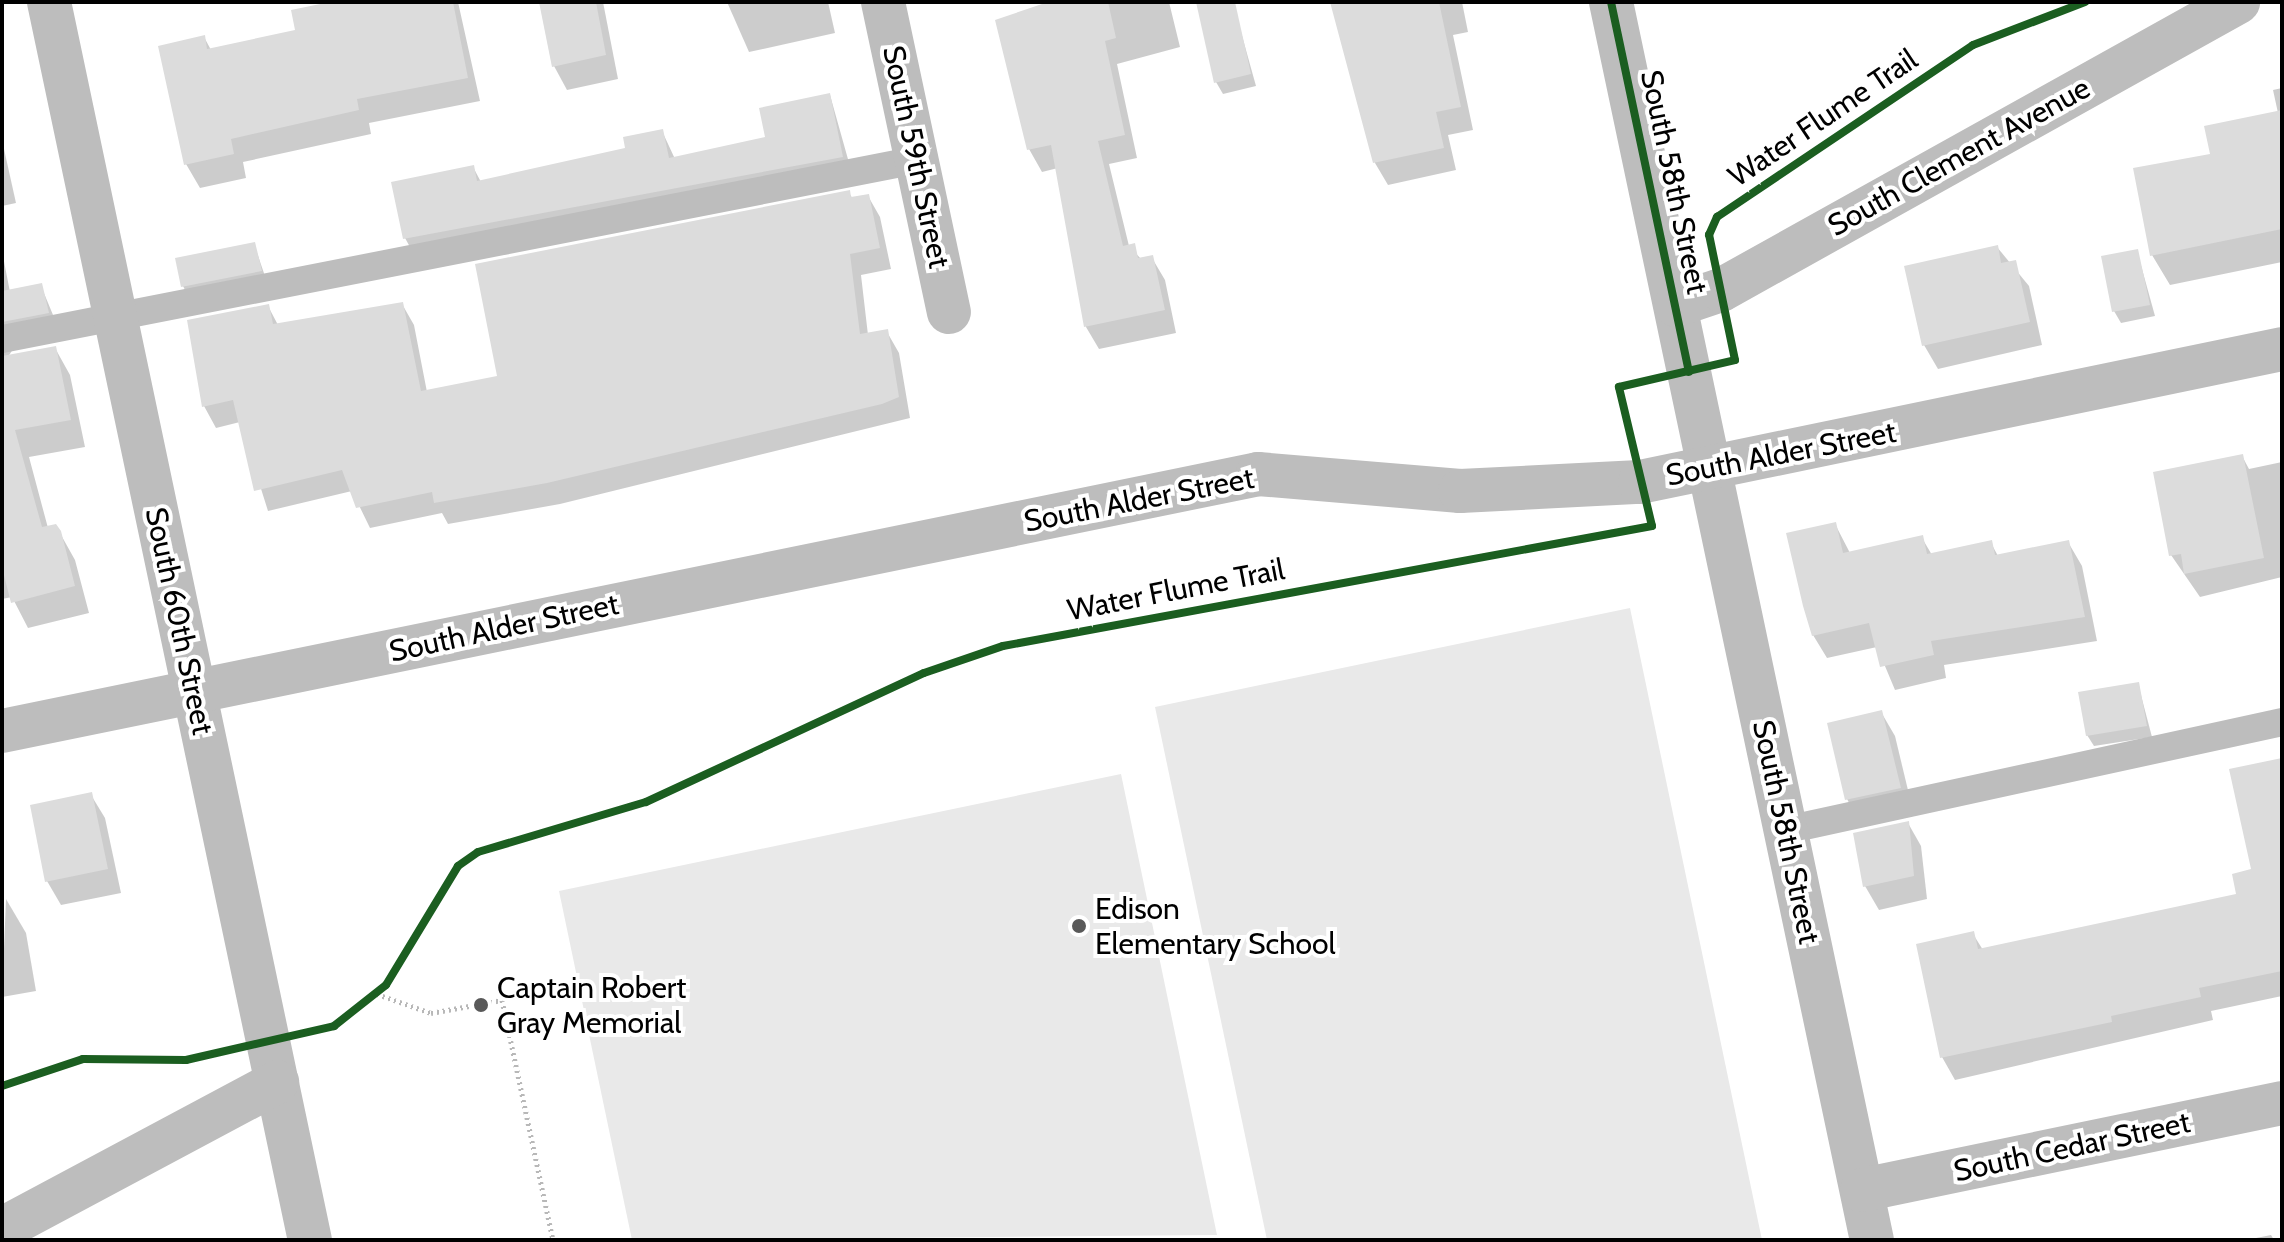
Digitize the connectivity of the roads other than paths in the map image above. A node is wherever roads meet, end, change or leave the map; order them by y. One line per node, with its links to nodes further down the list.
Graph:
1 (49, 2): 8 (street, South 60th Street)
2 (883, 2): 5 (street, South 59th Street)
3 (1611, 2): 6 (street, South 58th Street)
4 (2238, 2): 6 (street, South Clement Avenue)
5 (917, 160): 7 (street, South 59th Street); 8 (lane)
6 (1676, 305): 11 (street, South 58th Street)
7 (949, 312)
8 (114, 315): 9 (lane); 12 (street, South 60th Street)
9 (2, 339)
10 (2282, 349): 11 (street, South Alder Street)
11 (1710, 471): 12 (street, South Alder Street); 15 (street, South 58th Street)
12 (194, 691): 14 (street, South Alder Street); 16 (street, South 60th Street)
13 (2282, 722): 15 (lane)
14 (2, 731)
15 (1786, 830): 18 (street, South 58th Street)
16 (277, 1082): 19 (street); 20 (street, South 60th Street)
17 (2282, 1103): 18 (street, South Cedar Street)
18 (1862, 1190): 21 (street, South 58th Street)
19 (2, 1229)
20 (310, 1240)
21 (1872, 1240)

